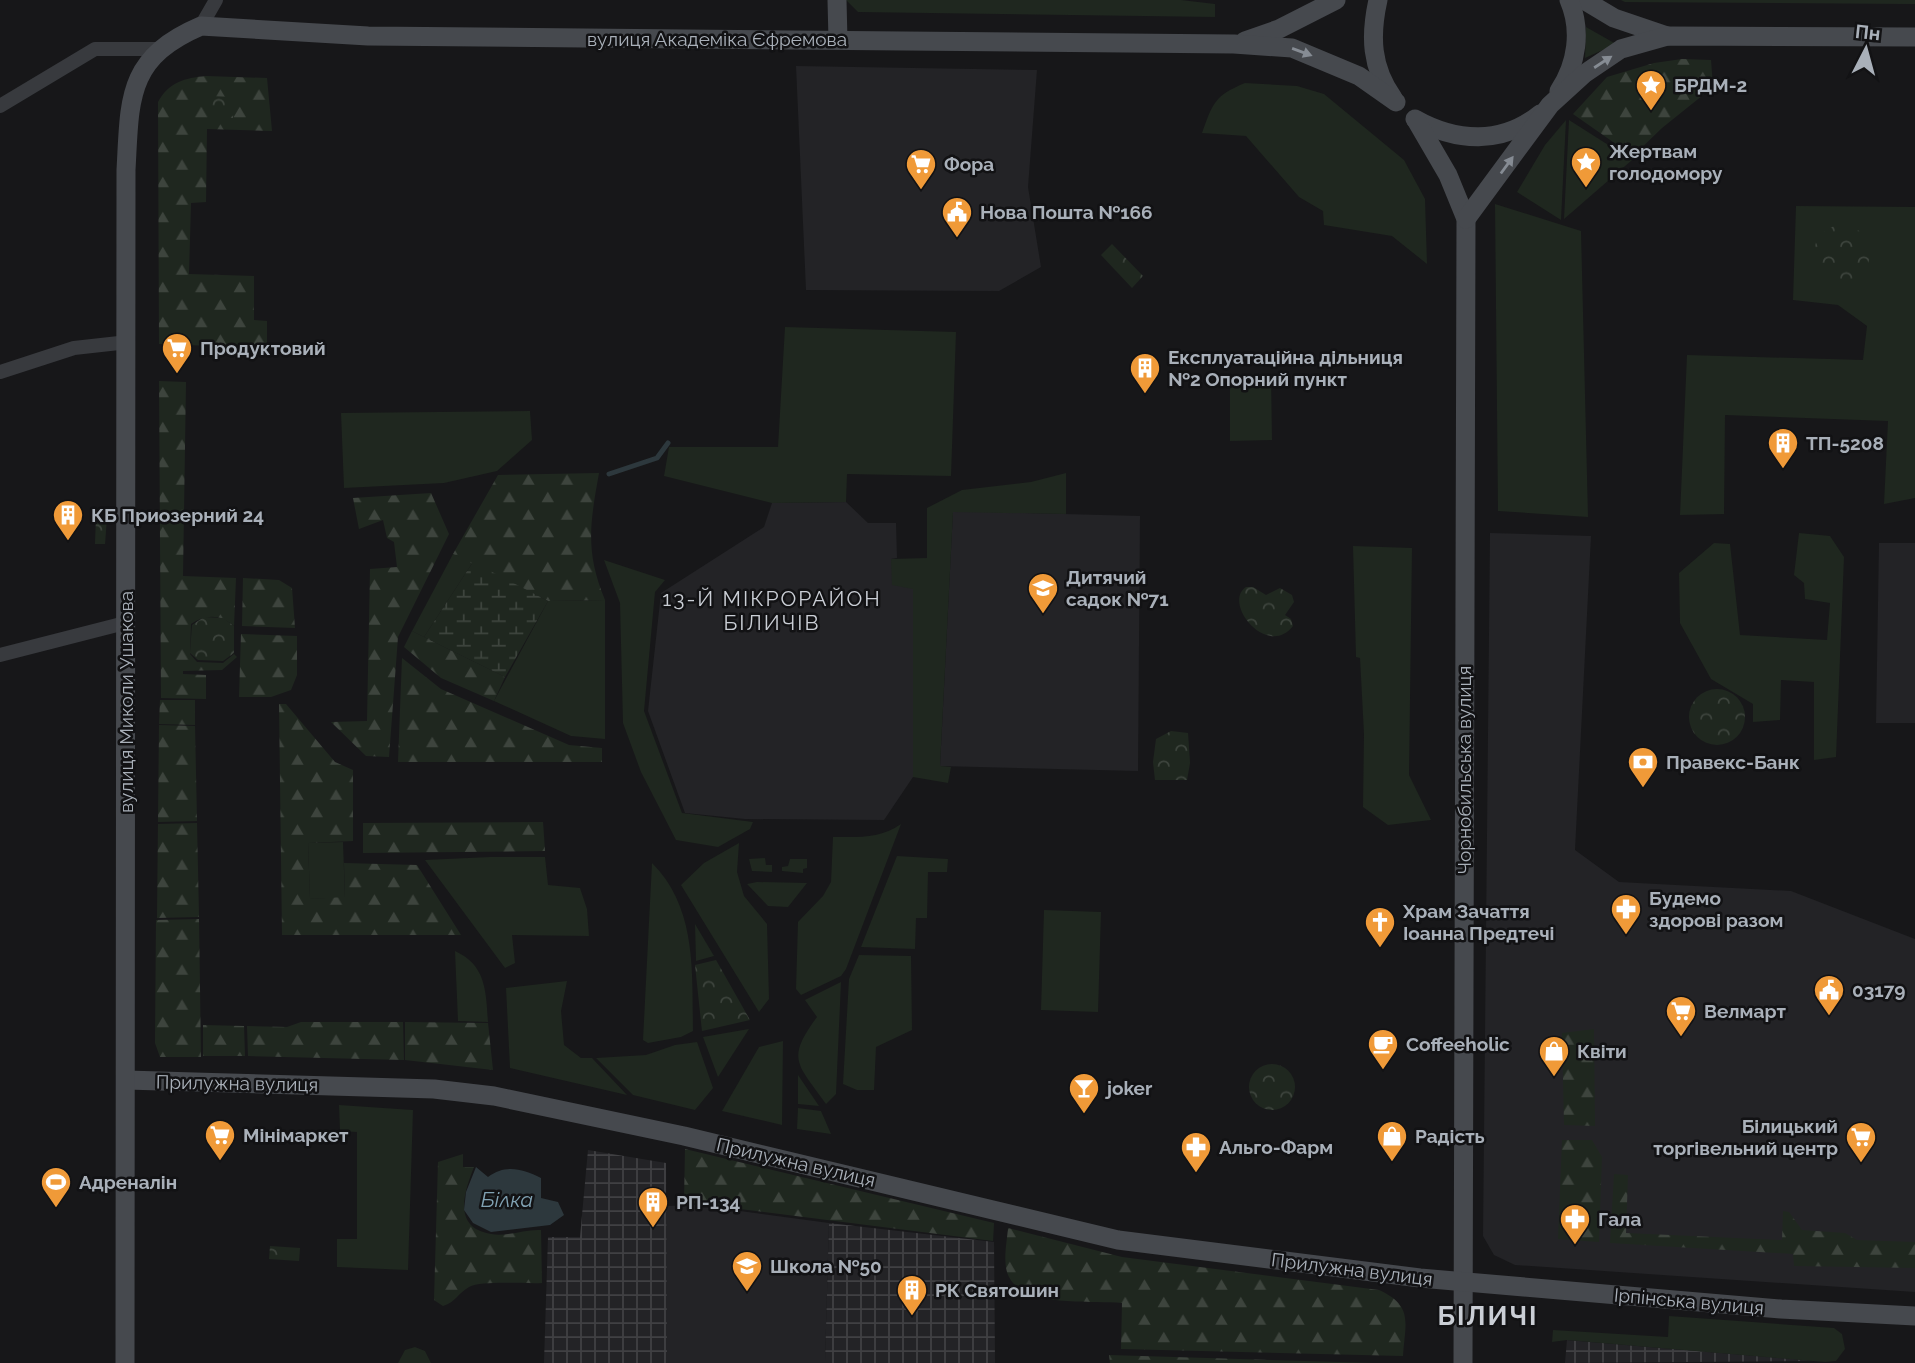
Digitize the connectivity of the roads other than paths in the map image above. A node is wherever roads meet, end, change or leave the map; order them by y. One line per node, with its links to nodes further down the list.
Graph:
1 (216, 0): 7 (street)
2 (836, 0): 10 (street)
3 (1336, 0): 11 (street, вулиця Академіка Єфремова)
4 (1378, 0): 13 (street)
5 (1569, 0): 14 (street)
6 (1584, 0): 8 (street)
7 (201, 26): 10 (street, вулиця Академіка Єфремова); 12 (street)
8 (1667, 36): 9 (street); 14 (street, one-way to 8)
9 (1915, 37)
10 (838, 40): 11 (street, вулиця Академіка Єфремова)
11 (1234, 44): 13 (street, вулиця Академіка Єфремова, one-way to 13)
12 (159, 49): 15 (street); 18 (street, вулиця Миколи Ушакова)
13 (1396, 102): 16 (street)
14 (1550, 105): 16 (street); 17 (street, one-way to 14)
15 (0, 106)
16 (1416, 120): 17 (street, Чорнобильська вулиця)
17 (1466, 219): 23 (street, Чорнобильська вулиця)
18 (128, 342): 19 (street); 20 (street, вулиця Миколи Ушакова)
19 (0, 372)
20 (125, 623): 21 (street); 22 (street, вулиця Миколи Ушакова)
21 (0, 655)
22 (126, 1080): 23 (street, Прилужна вулиця); 25 (street, вулиця Миколи Ушакова)
23 (1463, 1280): 24 (street, Ірпінська вулиця); 26 (street, Чорнобильська вулиця)
24 (1915, 1316)
25 (125, 1363)
26 (1463, 1363)

